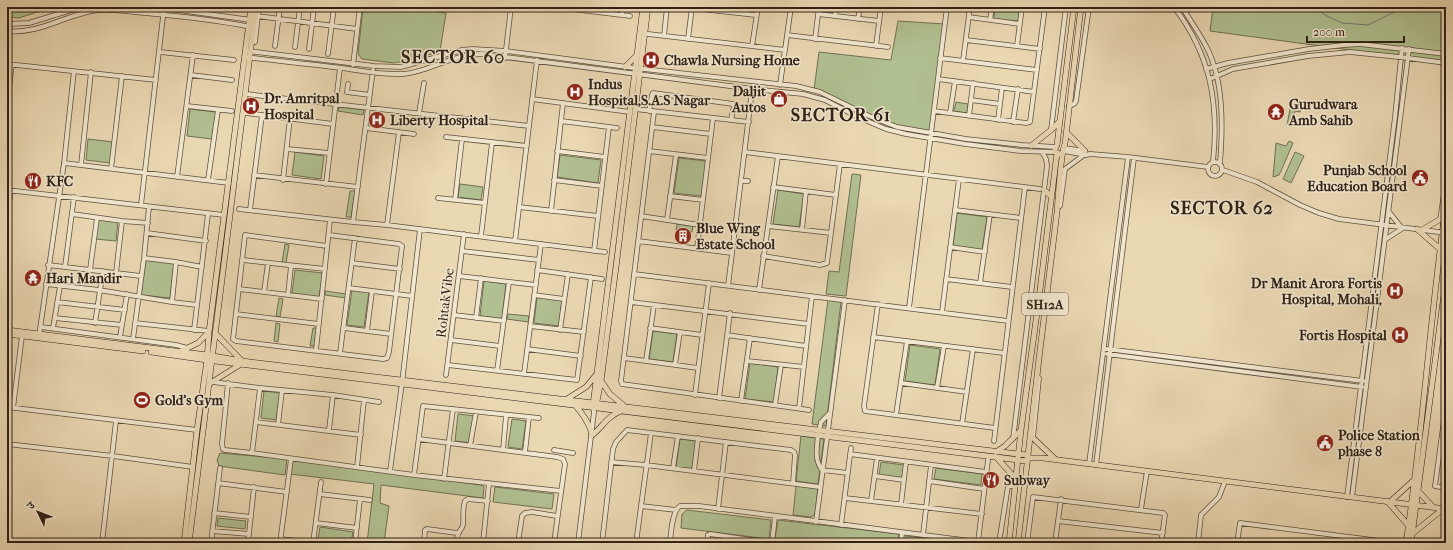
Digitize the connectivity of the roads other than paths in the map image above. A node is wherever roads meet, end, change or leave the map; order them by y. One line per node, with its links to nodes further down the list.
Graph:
1 (81, 7): 50 (street)
2 (157, 7): 33 (street)
3 (251, 7): 43 (main road)
4 (257, 7): 43 (main road)
5 (280, 7): 44 (street)
6 (300, 7): 48 (street)
7 (314, 7): 49 (street)
8 (334, 7): 52 (street)
9 (360, 7): 54 (street)
10 (511, 7): 74 (street)
11 (556, 7): 38 (street)
12 (623, 7): 38 (street)
13 (643, 7): 78 (main road)
14 (648, 7): 100 (main road)
15 (667, 7): 58 (street)
16 (692, 7): 35 (street); 59 (street)
17 (758, 7): 39 (street)
18 (791, 7): 57 (street)
19 (819, 7): 36 (street)
20 (836, 7): 41 (street)
21 (860, 7): 45 (street)
22 (881, 7): 47 (street)
23 (947, 7): 84 (street)
24 (970, 7): 42 (street)
25 (992, 7): 46 (street)
26 (1022, 7): 51 (street)
27 (1045, 7): 71 (street)
28 (1066, 7): 161 (street)
29 (1074, 7): 152 (main road, SH12A)
30 (1081, 7): 132 (main road, SH12A)
31 (1089, 7): 132 (street)
32 (1174, 7): 97 (street)
33 (164, 8): 37 (street); 43 (street)
34 (1183, 8): 94 (street)
35 (727, 9): 39 (street)
36 (818, 14): 41 (street); 60 (street)
37 (164, 15): 53 (street); 55 (street); 75 (street)
38 (622, 15): 40 (street)
39 (756, 15): 64 (street)
40 (630, 16)
41 (835, 16): 45 (street)
42 (969, 17): 46 (street); 61 (street)
43 (254, 19): 44 (street); 53 (main road); 62 (street)
44 (278, 19): 48 (street); 63 (street)
45 (858, 19): 47 (street)
46 (990, 20): 51 (street)
47 (879, 21): 65 (street)
48 (298, 22): 49 (street); 67 (street)
49 (312, 23): 52 (street); 70 (street)
50 (7, 24)
51 (1020, 24): 66 (street)
52 (332, 26): 54 (street); 77 (street)
53 (251, 27): 76 (main road)
54 (357, 29): 91 (street)
55 (7, 31)
56 (648, 34): 58 (street)
57 (787, 35): 60 (street); 73 (street)
58 (664, 36): 59 (street)
59 (688, 39): 64 (street)
60 (815, 39): 65 (street)
61 (966, 40): 66 (street); 87 (street)
62 (255, 42)
63 (275, 46)
64 (752, 46): 73 (street)
65 (876, 46): 68 (street)
66 (1017, 46): 71 (street)
67 (295, 47)
68 (888, 47)
69 (1402, 48): 72 (street); 82 (street); 94 (street)
70 (309, 49)
71 (1040, 49): 98 (street)
72 (1409, 49): 79 (street); 85 (street)
73 (785, 50): 117 (street)
74 (506, 51): 81 (street); 83 (street); 92 (street)
75 (160, 52): 80 (street); 110 (street)
76 (248, 54): 91 (street); 95 (street); 122 (main road); 208 (main road)
77 (328, 54)
78 (637, 54): 93 (main road); 100 (main road)
79 (1446, 54)
80 (193, 55): 86 (street); 103 (street)
81 (537, 56): 88 (street); 93 (street)
82 (1402, 57): 85 (street); 104 (street); 106 (street)
83 (505, 58): 88 (street); 102 (street)
84 (940, 58): 87 (street); 108 (street)
85 (1408, 58): 89 (street); 107 (street)
86 (234, 60)
87 (963, 61): 98 (street)
88 (537, 62): 100 (street); 124 (street)
89 (1446, 63)
90 (9, 64): 99 (street); 126 (street)
91 (353, 64): 92 (street); 96 (street)
92 (374, 66): 102 (street)
93 (625, 67): 100 (street)
94 (1214, 67): 97 (street); 106 (street)
95 (340, 68): 96 (street); 129 (street)
96 (352, 69): 102 (street)
97 (1206, 69): 109 (street)
98 (1037, 70): 121 (street)
99 (74, 71): 101 (street); 190 (street)
100 (637, 71): 113 (street); 119 (street); 136 (main road)
101 (91, 72): 105 (street); 193 (street)
102 (373, 72): 123 (street)
103 (191, 74): 111 (street); 131 (street)
104 (1400, 75): 107 (street); 145 (street)
105 (122, 76): 110 (street); 195 (street)
106 (1216, 76): 109 (street); 191 (street)
107 (1407, 76): 146 (street)
108 (938, 79): 112 (street); 139 (street)
109 (1210, 79): 189 (street)
110 (156, 80): 197 (street)
111 (232, 80)
112 (955, 81): 116 (street); 142 (street)
113 (753, 82): 117 (street); 119 (street)
114 (424, 83): 141 (street)
115 (348, 84): 123 (street)
116 (973, 84): 118 (street); 125 (street)
117 (780, 85): 127 (street)
118 (1002, 88): 120 (street); 130 (street)
119 (752, 89): 133 (street); 153 (street)
120 (1018, 89): 121 (street); 154 (street)
121 (1034, 92): 154 (street)
122 (246, 94): 129 (street); 367 (main road)
123 (370, 95): 134 (street)
124 (532, 99): 128 (street); 156 (street)
125 (971, 100): 130 (street); 144 (street)
126 (7, 102)
127 (841, 102): 133 (street); 166 (street)
128 (563, 103): 136 (street); 151 (street)
129 (336, 104): 134 (street); 155 (street)
130 (1000, 104): 150 (street)
131 (187, 106): 135 (street); 200 (street)
132 (1069, 106): 163 (main road, SH12A)
133 (838, 107): 166 (street)
134 (369, 108): 141 (street); 159 (street)
135 (218, 110): 137 (street); 202 (street)
136 (633, 110): 138 (street); 412 (main road); 417 (main road)
137 (232, 111)
138 (652, 111): 148 (street); 149 (street); 158 (street)
139 (934, 111): 142 (street); 166 (street)
140 (246, 113): 143 (street)
141 (419, 113): 156 (street)
142 (950, 113): 144 (street)
143 (262, 115): 147 (street); 199 (street)
144 (969, 116): 150 (street)
145 (1395, 117): 146 (street); 187 (street)
146 (1401, 117): 188 (street)
147 (290, 118): 155 (street); 172 (street)
148 (714, 118): 149 (street); 165 (street)
149 (732, 120): 153 (street)
150 (998, 120): 154 (street)
151 (561, 121): 157 (street); 175 (street)
152 (1060, 121): 161 (main road); 173 (main road, SH12A)
153 (749, 122): 177 (street)
154 (1013, 122)
155 (333, 124): 180 (street)
156 (529, 126): 170 (street)
157 (609, 127): 160 (street); 183 (street)
158 (652, 127): 165 (street); 176 (street)
159 (366, 128): 162 (street); 213 (street)
160 (617, 128)
161 (1051, 130): 171 (main road)
162 (398, 132): 164 (street); 253 (street)
163 (1066, 132): 174 (main road, SH12A); 179 (main road)
164 (414, 134)
165 (711, 134): 185 (street)
166 (930, 136): 171 (street); 178 (street); 198 (street)
167 (446, 138): 168 (street)
168 (462, 139): 169 (street); 224 (street)
169 (492, 143): 170 (street); 226 (street)
170 (527, 146): 231 (street)
171 (1031, 146): 173 (street)
172 (287, 149): 180 (street); 203 (street)
173 (1056, 149): 174 (main road); 174 (main road); 178 (street); 223 (main road, SH12A)
174 (1063, 150): 179 (street); 220 (main road, SH12A)
175 (558, 151): 183 (street); 204 (street)
176 (649, 151): 181 (street); 243 (street)
177 (745, 152): 182 (street); 205 (street)
178 (1042, 152): 214 (street)
179 (1086, 153): 184 (street); 220 (street)
180 (329, 154): 209 (street)
181 (676, 155): 185 (street); 219 (street)
182 (778, 156): 192 (street); 211 (street)
183 (605, 157): 210 (street)
184 (1128, 157): 186 (street); 304 (street)
185 (708, 158): 225 (street)
186 (1134, 158): 194 (street); 305 (street)
187 (1390, 159): 188 (street); 254 (street)
188 (1395, 160): 236 (street)
189 (1213, 162): 191 (street); 194 (street)
190 (64, 163): 193 (street); 218 (street)
191 (1220, 163): 196 (street)
192 (840, 164): 198 (street); 217 (street)
193 (80, 165): 195 (street)
194 (1208, 167): 196 (street)
195 (111, 169): 197 (street)
196 (1223, 170): 254 (street)
197 (144, 173): 200 (street); 227 (street)
198 (926, 174): 201 (street); 342 (street)
199 (254, 176): 203 (street); 233 (street)
200 (177, 177): 202 (street)
201 (958, 179): 212 (street); 234 (street)
202 (208, 180): 208 (street)
203 (283, 180): 209 (street)
204 (554, 180): 210 (street); 235 (street)
205 (741, 181): 206 (street); 281 (street)
206 (748, 181)
207 (1446, 181): 246 (street)
208 (229, 183): 241 (main road)
209 (326, 184): 213 (street)
210 (602, 186): 242 (street)
211 (773, 187): 216 (street); 255 (street)
212 (1025, 187): 214 (street); 245 (street)
213 (358, 188): 250 (street)
214 (1042, 189): 223 (main road); 472 (street)
215 (9, 190): 218 (street); 229 (street)
216 (806, 191): 217 (street); 259 (street)
217 (836, 195): 262 (street)
218 (58, 196): 221 (street); 289 (street)
219 (670, 196): 225 (street); 248 (street)
220 (1060, 196): 469 (main road, SH12A)
221 (74, 197): 227 (street); 237 (street)
222 (438, 198): 224 (street)
223 (1052, 198): 461 (main road, SH12A)
224 (454, 200): 226 (street)
225 (703, 200): 252 (street)
226 (485, 203): 266 (street)
227 (141, 205): 230 (street)
228 (1446, 205): 246 (main road)
229 (8, 206): 240 (street)
230 (149, 206): 238 (street); 251 (street)
231 (519, 207): 235 (street); 270 (street)
232 (239, 209): 233 (street)
233 (250, 210): 247 (street)
234 (955, 210): 239 (street); 274 (street)
235 (551, 211): 242 (street)
236 (1389, 212): 256 (street); 257 (street)
237 (72, 214): 244 (street); 291 (street)
238 (208, 214): 241 (street); 269 (street)
239 (990, 214): 245 (street); 280 (street)
240 (7, 215)
241 (224, 215): 367 (main road)
242 (598, 216): 278 (street)
243 (641, 216): 248 (street); 271 (street)
244 (97, 218): 249 (street); 295 (street)
245 (1021, 218): 318 (street)
246 (1442, 218): 260 (main road); 263 (main road)
247 (330, 220): 250 (street); 265 (street)
248 (667, 220): 252 (street)
249 (122, 221): 251 (street); 298 (street)
250 (354, 222): 253 (street)
251 (148, 223): 261 (street)
252 (700, 224): 275 (street)
253 (387, 225): 258 (street)
254 (1381, 225): 256 (street); 419 (street)
255 (768, 226): 259 (street); 282 (street)
256 (1387, 226): 257 (street); 268 (street)
257 (1402, 227): 260 (street); 268 (street)
258 (420, 229): 264 (street); 328 (street)
259 (802, 230): 262 (street)
260 (1420, 230): 263 (street); 276 (main road)
261 (147, 233): 269 (street); 283 (street)
262 (831, 233): 282 (street)
263 (1444, 233): 276 (main road)
264 (464, 234): 266 (street); 277 (street, RohtakVibe)
265 (329, 235): 267 (street); 273 (street)
266 (480, 236): 270 (street)
267 (355, 238): 288 (street); 294 (street)
268 (1386, 238): 420 (street)
269 (206, 241): 292 (street)
270 (515, 241): 272 (street)
271 (638, 241): 275 (street); 300 (street)
272 (541, 244): 278 (street); 285 (street)
273 (327, 246): 284 (street); 293 (street)
274 (950, 247): 280 (street); 308 (street)
275 (697, 248): 281 (street)
276 (1440, 249): 518 (main road)
277 (462, 251): 285 (street); 302 (street, RohtakVibe)
278 (594, 251): 279 (street)
279 (605, 252)
280 (984, 252): 312 (street)
281 (732, 253): 316 (street)
282 (764, 256): 321 (street)
283 (144, 258): 286 (street); 301 (street)
284 (243, 260): 287 (street); 319 (street)
285 (539, 260): 296 (street)
286 (176, 262): 292 (street); 336 (street)
287 (268, 263): 290 (street); 323 (street)
288 (352, 263): 294 (street); 317 (street)
289 (48, 265): 291 (street); 313 (street)
290 (292, 266): 293 (street); 326 (street)
291 (65, 267): 295 (street)
292 (202, 267): 339 (street)
293 (325, 269): 331 (street)
294 (400, 269): 325 (street)
295 (90, 270): 297 (street)
296 (538, 270): 299 (street); 314 (street)
297 (103, 271): 298 (street); 320 (street)
298 (116, 273): 301 (street)
299 (568, 274): 303 (street); 332 (street)
300 (634, 274): 311 (street); 337 (street)
301 (141, 276): 330 (street)
302 (459, 276): 306 (street); 348 (street, RohtakVibe)
303 (591, 277): 307 (street); 368 (street)
304 (1112, 277): 305 (street); 385 (street)
305 (1119, 277): 389 (street)
306 (481, 278): 310 (street); 350 (street)
307 (602, 279)
308 (946, 279): 312 (street); 345 (street)
309 (1446, 279): 334 (main road)
310 (509, 282): 314 (street); 351 (street)
311 (709, 283): 316 (street); 344 (street)
312 (980, 283): 318 (street)
313 (46, 284): 315 (street); 359 (street)
314 (536, 285): 327 (street)
315 (60, 286): 320 (street); 335 (street)
316 (728, 286): 321 (street)
317 (349, 288): 322 (street); 361 (street)
318 (1012, 288): 352 (street)
319 (239, 289): 323 (street); 347 (street)
320 (99, 290): 324 (street); 341 (street)
321 (759, 290): 329 (street)
322 (372, 291): 325 (street); 366 (street)
323 (264, 292): 326 (street)
324 (127, 294): 330 (street); 343 (street)
325 (396, 294): 328 (street); 371 (street)
326 (288, 295): 331 (street)
327 (534, 295): 332 (street); 358 (street)
328 (412, 296): 416 (street)
329 (812, 296): 333 (street); 356 (street)
330 (139, 297): 336 (street); 354 (street)
331 (322, 299): 355 (street)
332 (564, 299): 365 (street)
333 (845, 300): 338 (street); 448 (street)
334 (1445, 300): 532 (main road)
335 (57, 302): 341 (street); 349 (street)
336 (172, 302): 339 (street)
337 (631, 302): 340 (street); 398 (street)
338 (878, 304): 342 (street); 377 (street)
339 (197, 305): 364 (street)
340 (654, 305): 344 (street); 362 (street)
341 (97, 307): 343 (street); 353 (street)
342 (909, 308): 345 (street)
343 (124, 310): 357 (street)
344 (706, 311): 346 (street); 372 (street)
345 (942, 312): 352 (street)
346 (730, 313): 356 (street); 373 (street)
347 (236, 314): 355 (street); 390 (street)
348 (454, 315): 350 (street); 380 (street, RohtakVibe)
349 (55, 318): 353 (street); 360 (street)
350 (476, 318): 351 (street)
351 (504, 321): 382 (street)
352 (1008, 321): 392 (street)
353 (95, 323): 357 (street)
354 (135, 323): 364 (street); 379 (street)
355 (319, 324): 390 (street)
356 (809, 324): 383 (street)
357 (122, 325): 376 (street)
358 (530, 326): 365 (street); 387 (street)
359 (41, 327): 360 (street); 375 (street)
360 (53, 328): 376 (street)
361 (344, 328): 366 (street); 393 (street)
362 (650, 328): 369 (street); 401 (street)
363 (7, 330): 375 (main road)
364 (194, 330): 367 (street)
365 (560, 330): 368 (street)
366 (367, 331): 371 (street)
367 (211, 332): 386 (main road); 397 (main road); 402 (main road)
368 (584, 332): 396 (street)
369 (680, 332): 372 (street); 407 (street)
370 (7, 334): 374 (main road)
371 (391, 334): 393 (street)
372 (702, 335): 409 (street)
373 (727, 335): 378 (street); 432 (street)
374 (22, 336): 375 (main road); 442 (street)
375 (39, 336): 391 (main road); 397 (main road)
376 (120, 337): 379 (street)
377 (873, 337): 381 (street); 450 (street)
378 (750, 338): 383 (street); 400 (street)
379 (132, 339): 386 (street)
380 (451, 340): 382 (street); 406 (street, RohtakVibe)
381 (907, 341): 384 (street); 423 (street)
382 (500, 346): 411 (street)
383 (806, 346): 408 (street)
384 (944, 346): 388 (street); 426 (street)
385 (1103, 348): 389 (street); 394 (street)
386 (187, 349): 391 (main road)
387 (527, 349): 396 (street); 413 (street)
388 (973, 349): 392 (street); 429 (street)
389 (1110, 349): 395 (street); 399 (street)
390 (316, 350): 393 (street)
391 (178, 352): 397 (main road)
392 (1004, 352): 458 (street)
393 (340, 353)
394 (1102, 354): 395 (street); 498 (street)
395 (1109, 355): 404 (street); 501 (street)
396 (581, 356): 413 (street)
397 (210, 358): 402 (main road); 421 (main road); 459 (main road)
398 (624, 358): 401 (street); 430 (street)
399 (1184, 358): 404 (street); 405 (street)
400 (747, 360): 403 (street); 435 (street)
401 (646, 361): 407 (street)
402 (242, 362): 416 (main road); 421 (main road)
403 (781, 364): 408 (street); 438 (street)
404 (1184, 364): 410 (street)
405 (1228, 364): 410 (street); 415 (street)
406 (448, 365): 411 (street); 414 (street, RohtakVibe)
407 (675, 365): 409 (street)
408 (804, 367): 443 (street)
409 (698, 368): 430 (street)
410 (1227, 370): 418 (street)
411 (497, 371): 413 (street)
412 (598, 372): 434 (main road); 440 (main road)
413 (524, 374)
414 (446, 375)
415 (1318, 375): 418 (street); 419 (street)
416 (402, 381): 434 (main road); 437 (main road); 507 (street)
417 (601, 381): 440 (main road); 445 (main road)
418 (1317, 381): 424 (street)
419 (1361, 381): 420 (street); 424 (street)
420 (1367, 382): 427 (street)
421 (211, 383): 422 (street); 579 (main road)
422 (228, 383): 425 (street); 483 (street)
423 (901, 383): 426 (street); 450 (street)
424 (1360, 387): 427 (street); 534 (street)
425 (260, 388): 428 (street); 455 (street)
426 (938, 388): 429 (street)
427 (1366, 388): 534 (street)
428 (282, 390): 431 (street); 456 (street)
429 (967, 392): 457 (street)
430 (695, 394): 432 (street)
431 (333, 395): 433 (street); 460 (street)
432 (719, 398): 435 (street)
433 (364, 400): 436 (street); 467 (street)
434 (566, 400): 440 (main road)
435 (742, 401): 438 (street)
436 (379, 402)
437 (574, 405): 440 (main road); 465 (main road)
438 (776, 405): 443 (street)
439 (1446, 405): 449 (street)
440 (594, 407): 445 (main road); 465 (street)
441 (7, 408): 442 (street)
442 (13, 408): 454 (street)
443 (799, 408): 446 (street)
444 (453, 409): 447 (street); 471 (street); 475 (street)
445 (624, 409): 464 (main road); 465 (main road)
446 (809, 410)
447 (476, 412): 451 (street); 477 (street)
448 (830, 413): 464 (street); 466 (street)
449 (1446, 413): 462 (street)
450 (896, 415): 457 (street)
451 (506, 416): 452 (street); 479 (street)
452 (529, 417): 453 (street); 481 (street)
453 (539, 418)
454 (116, 421): 459 (street); 488 (street)
455 (256, 422): 456 (street); 483 (street)
456 (278, 424): 460 (street)
457 (962, 424): 458 (street)
458 (995, 428): 473 (street)
459 (197, 430): 502 (main road)
460 (329, 430): 467 (street)
461 (1021, 430): 472 (main road); 486 (main road, SH12A)
462 (1444, 431): 528 (street)
463 (651, 432): 468 (street); 496 (street); 499 (street)
464 (818, 433): 466 (main road); 506 (street)
465 (591, 434): 588 (street)
466 (827, 434): 487 (main road); 506 (street)
467 (360, 435): 503 (street)
468 (678, 436): 470 (street); 505 (street)
469 (1031, 437): 490 (main road, SH12A); 495 (main road)
470 (698, 438): 474 (street); 508 (street)
471 (419, 439): 475 (street); 512 (street)
472 (1013, 439): 487 (main road)
473 (994, 441)
474 (726, 442): 513 (street); 523 (street)
475 (449, 443): 477 (street); 515 (street)
476 (7, 444): 488 (street)
477 (470, 446): 479 (street)
478 (851, 448): 485 (street)
479 (503, 450): 481 (street)
480 (554, 450): 482 (street)
481 (525, 452): 492 (street)
482 (565, 452): 484 (street); 492 (street)
483 (252, 453): 491 (street)
484 (573, 453)
485 (850, 454): 489 (street); 511 (street)
486 (1018, 454): 487 (main road); 490 (main road); 494 (main road, SH12A)
487 (996, 455): 494 (main road); 516 (main road)
488 (113, 456): 502 (street); 577 (street)
489 (877, 458): 497 (street); 514 (street)
490 (1027, 458): 494 (main road); 495 (main road); 551 (main road, SH12A)
491 (291, 459): 503 (street); 531 (street)
492 (563, 459): 530 (street)
493 (988, 460): 510 (street)
494 (1018, 460): 516 (main road, SH12A)
495 (1055, 460): 498 (main road)
496 (611, 462): 499 (street); 589 (street)
497 (906, 462): 500 (street); 517 (street)
498 (1089, 464): 501 (main road)
499 (646, 465): 505 (street); 544 (street)
500 (931, 465): 510 (street); 519 (street)
501 (1096, 465): 509 (main road)
502 (193, 467): 578 (main road)
503 (357, 467): 507 (street)
504 (220, 468): 522 (street)
505 (673, 468): 508 (street)
506 (822, 470): 511 (street); 526 (street)
507 (390, 471): 512 (street)
508 (694, 471): 513 (street)
509 (1148, 471): 520 (main road); 548 (street)
510 (986, 472): 529 (street)
511 (848, 473): 535 (street)
512 (414, 475): 515 (street)
513 (722, 475): 523 (street); 547 (street)
514 (875, 476): 517 (street); 540 (street)
515 (444, 479): 524 (street)
516 (1016, 479): 525 (main road, SH12A)
517 (904, 480): 542 (street)
518 (1414, 480): 541 (main road); 543 (main road)
519 (929, 481): 529 (street); 545 (street)
520 (1225, 481): 534 (main road); 601 (street)
521 (322, 482): 533 (street)
522 (218, 483): 527 (street); 553 (street)
523 (793, 483): 526 (street)
524 (489, 484): 530 (street); 539 (street)
525 (1015, 486): 595 (street); 596 (main road, SH12A)
526 (820, 487): 559 (street)
527 (254, 488): 531 (street); 557 (street)
528 (1446, 488)
529 (984, 489): 554 (street)
530 (561, 491): 555 (street)
531 (287, 492): 572 (street)
532 (1418, 492): 543 (main road); 546 (main road)
533 (320, 494): 536 (street); 560 (street)
534 (1349, 497): 541 (main road)
535 (845, 498): 540 (street); 561 (street)
536 (360, 499): 538 (street); 563 (street)
537 (1061, 499): 548 (street); 552 (street); 558 (street)
538 (370, 500)
539 (488, 501): 568 (street); 585 (street)
540 (871, 501): 542 (street)
541 (1389, 501): 543 (main road); 562 (main road)
542 (901, 504): 545 (street)
543 (1414, 505): 546 (main road); 562 (main road); 569 (main road)
544 (641, 506): 550 (street); 590 (street)
545 (926, 507): 554 (street); 570 (street)
546 (1434, 508): 549 (main road)
547 (718, 509): 550 (street); 556 (street)
548 (1141, 509): 566 (street)
549 (1444, 509): 569 (main road)
550 (676, 510): 591 (street)
551 (1022, 510): 552 (street); 597 (main road, SH12A)
552 (1031, 510): 598 (street)
553 (214, 513): 557 (street); 564 (street)
554 (982, 514): 573 (street)
555 (557, 516): 576 (street); 587 (street)
556 (776, 517): 559 (street); 593 (street)
557 (251, 518): 567 (street)
558 (1058, 521): 566 (street); 599 (street)
559 (816, 522): 561 (street)
560 (316, 523): 563 (street); 582 (street)
561 (842, 525): 565 (street)
562 (1408, 525): 605 (main road)
563 (357, 528): 583 (street)
564 (212, 531): 567 (street); 580 (street)
565 (902, 532): 570 (street); 594 (street)
566 (1163, 533): 600 (street)
567 (249, 534): 581 (street)
568 (457, 534): 575 (street); 584 (street)
569 (1413, 534): 606 (main road)
570 (923, 535): 573 (street)
571 (1345, 536): 574 (street); 602 (street); 603 (street)
572 (280, 541): 582 (street)
573 (966, 541)
574 (1371, 541): 604 (street)
575 (457, 542)
576 (518, 542): 586 (street)
577 (102, 543)
578 (184, 543)
579 (189, 543)
580 (210, 543)
581 (248, 543)
582 (312, 543)
583 (355, 543)
584 (424, 543)
585 (484, 543)
586 (530, 543)
587 (554, 543)
588 (578, 543)
589 (602, 543)
590 (636, 543)
591 (670, 543)
592 (706, 543): 593 (street)
593 (772, 543)
594 (901, 543)
595 (1000, 543)
596 (1009, 543)
597 (1018, 543)
598 (1027, 543)
599 (1055, 543)
600 (1161, 543)
601 (1198, 543)
602 (1237, 543)
603 (1344, 543)
604 (1396, 543)
605 (1406, 543)
606 (1411, 543)

